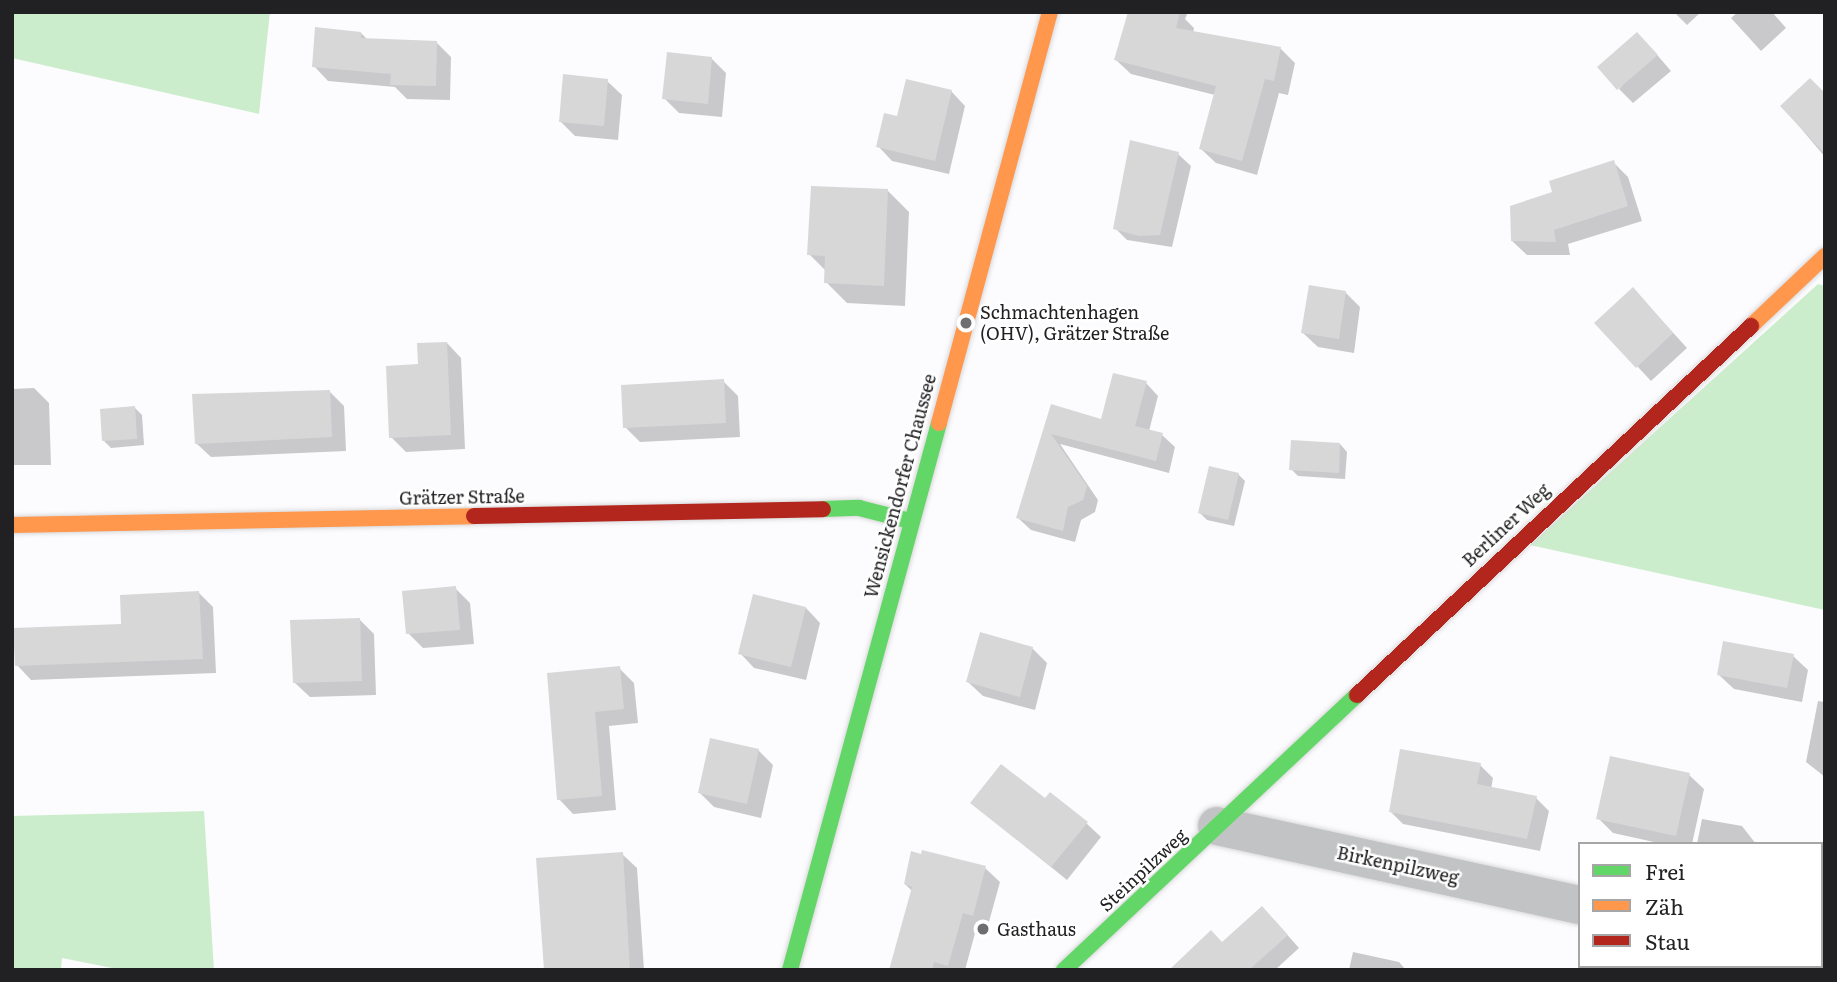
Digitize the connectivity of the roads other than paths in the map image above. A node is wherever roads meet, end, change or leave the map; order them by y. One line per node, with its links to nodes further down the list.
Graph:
1 (1050, 12): 3 (street, Wensickendorfer Chaussee)
2 (1825, 256): 5 (street, Berliner Weg)
3 (911, 521): 4 (street, Grätzer Straße); 7 (street, Wensickendorfer Chaussee)
4 (12, 525)
5 (1217, 826): 6 (street, Birkenpilzweg); 8 (street, Steinpilzweg)
6 (1578, 905)
7 (790, 970)
8 (1064, 970)

